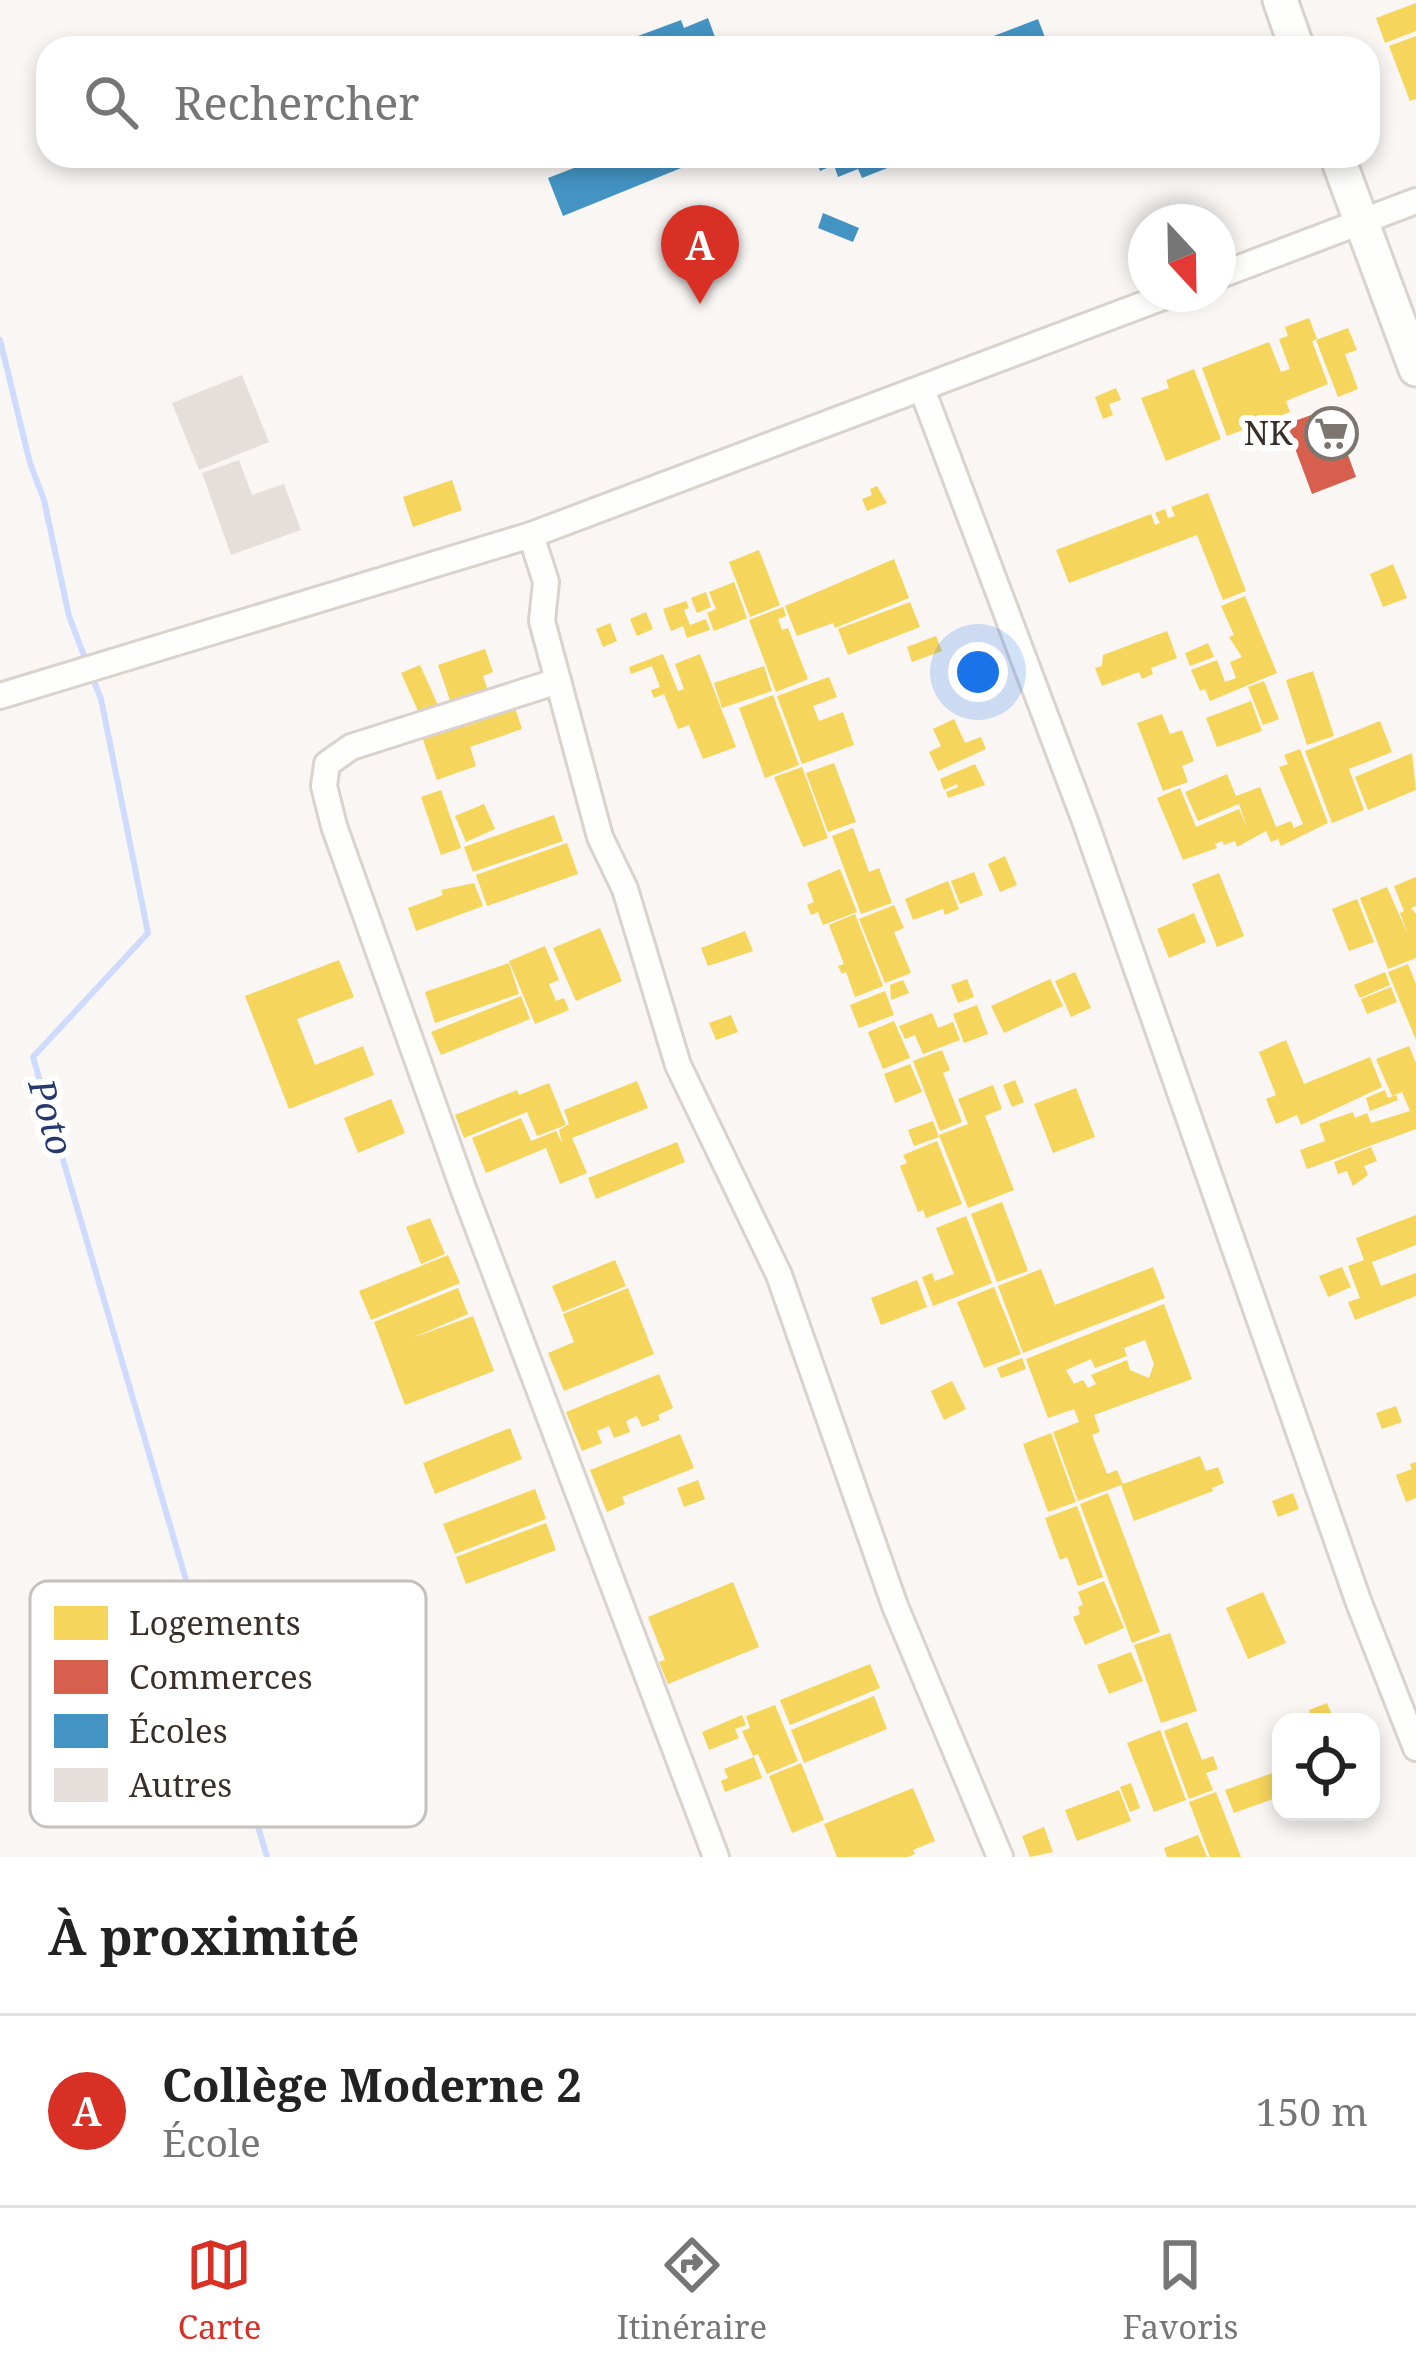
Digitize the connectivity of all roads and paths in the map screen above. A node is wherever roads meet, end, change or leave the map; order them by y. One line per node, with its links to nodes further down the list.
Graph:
1 (1280, 0): 2 (street)
2 (1294, 36)
3 (1341, 168): 5 (street)
4 (1416, 201): 5 (street)
5 (1361, 221): 6 (street); 8 (street)
6 (1236, 269)
7 (1128, 310): 9 (street)
8 (1416, 369)
9 (922, 389): 10 (street); 13 (street)
10 (531, 535): 11 (street); 12 (street)
11 (558, 681): 14 (street); 15 (street)
12 (0, 696)
13 (1416, 1748)
14 (716, 1857)
15 (1000, 1857)

